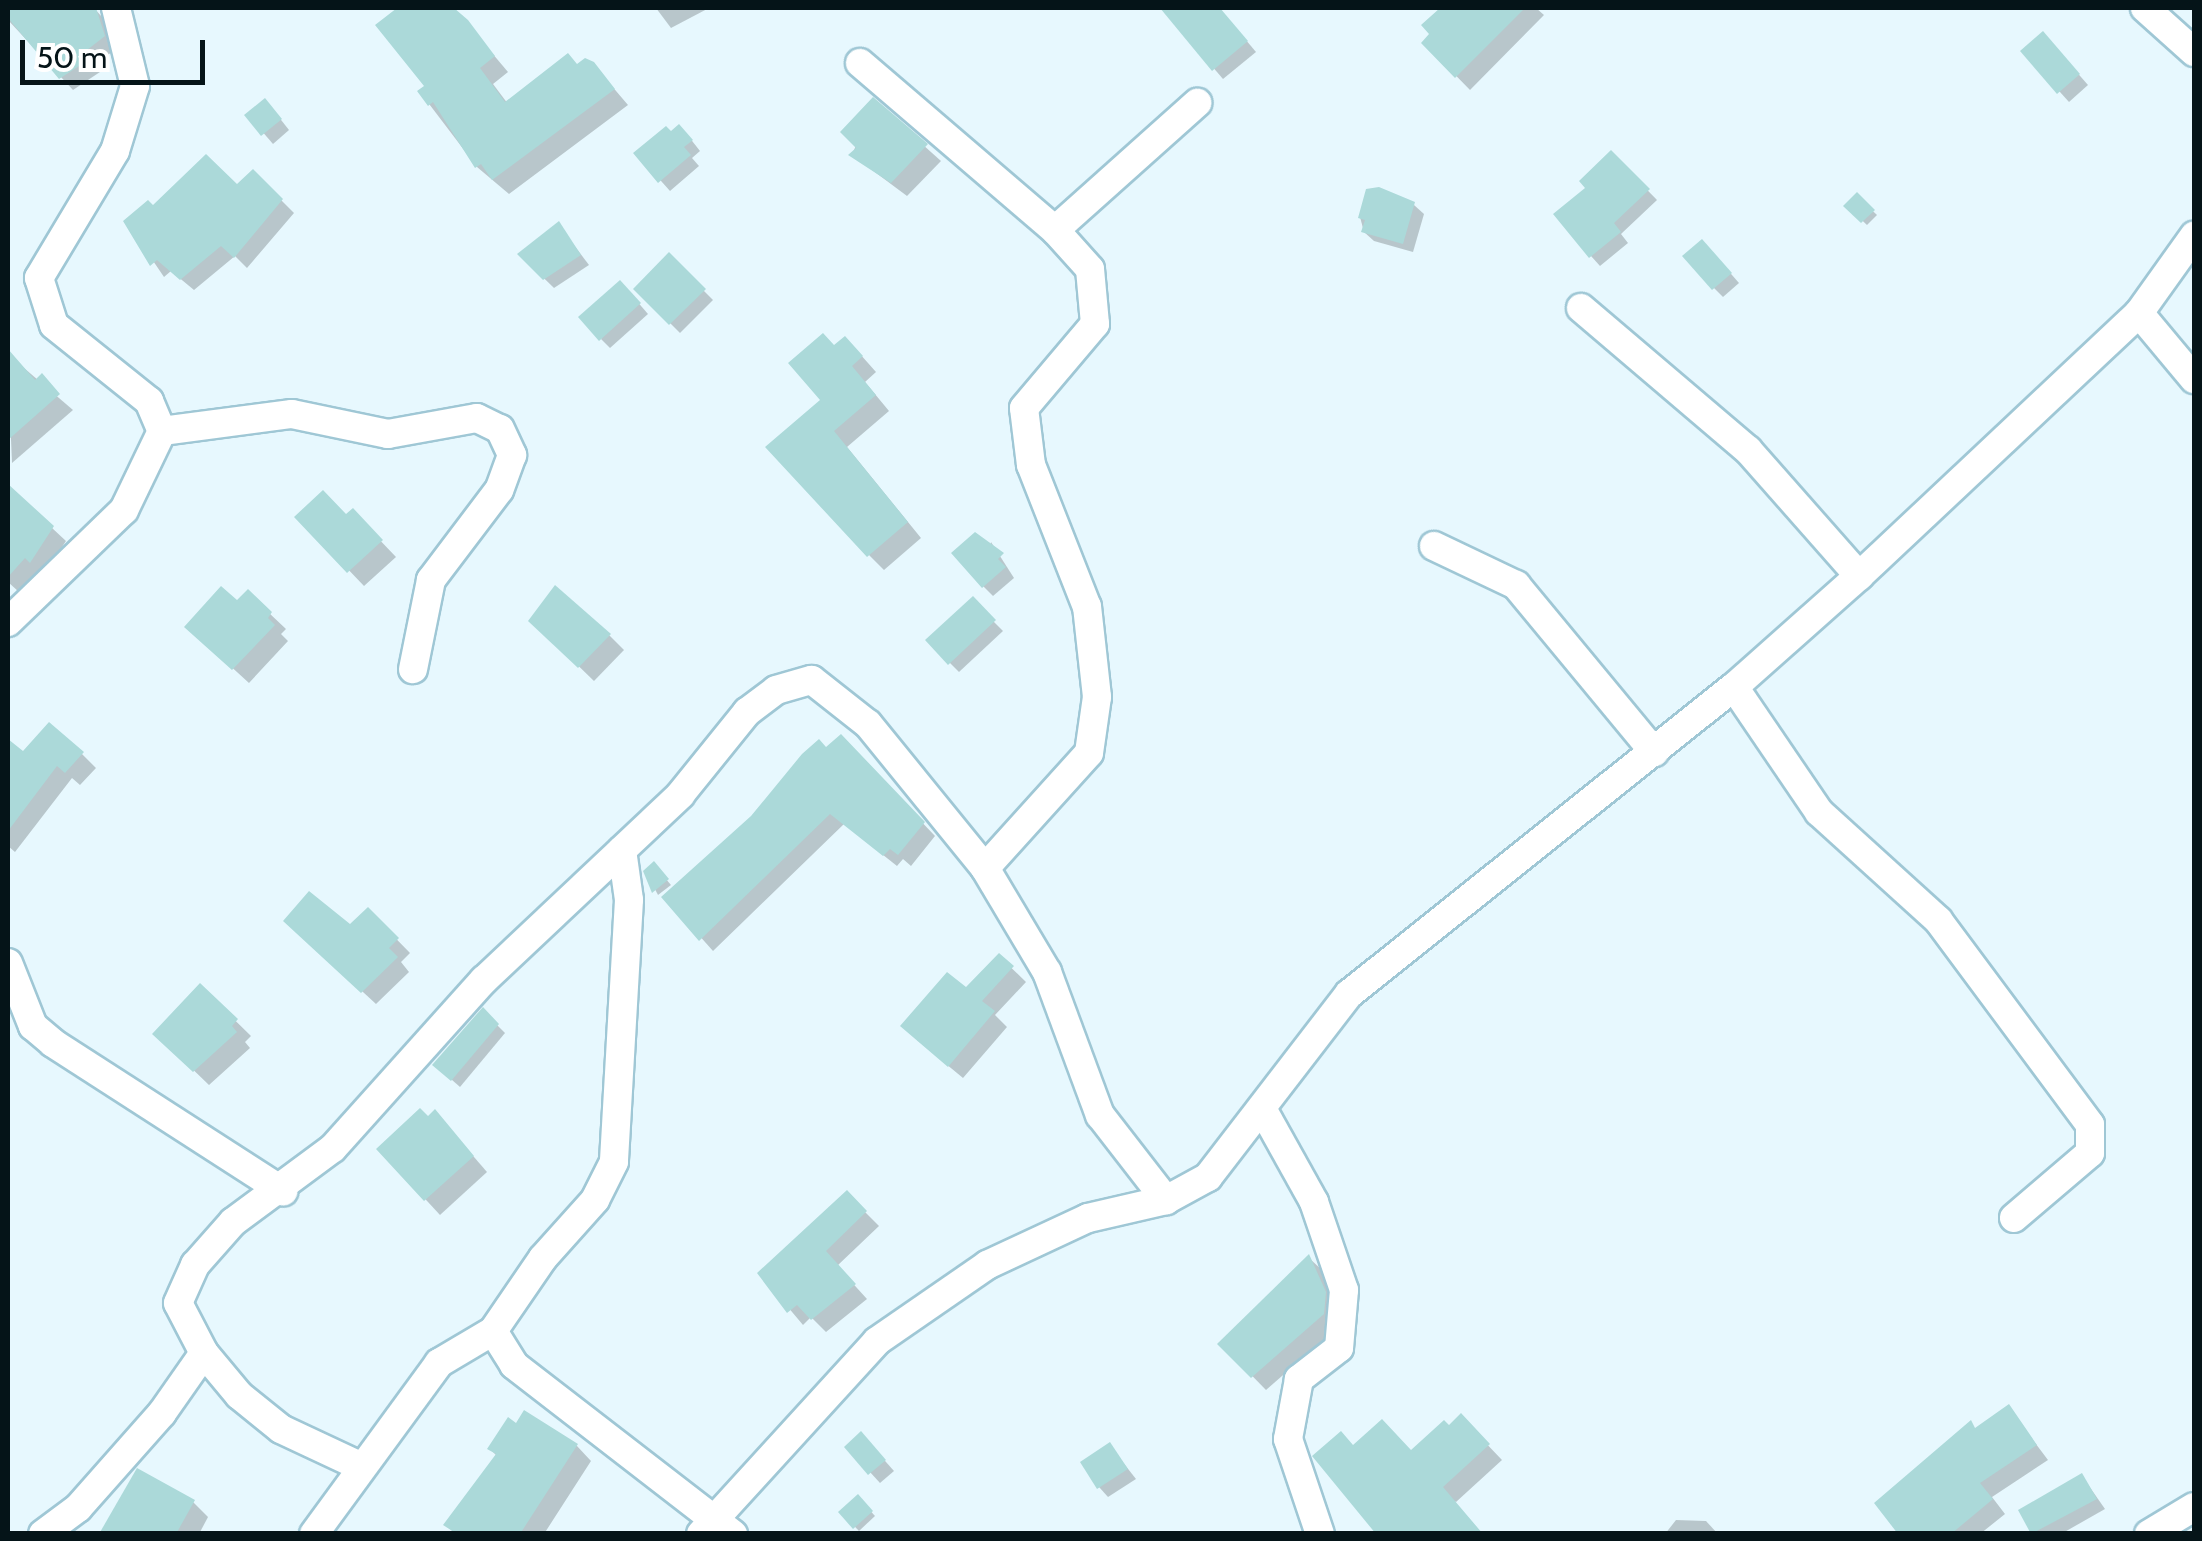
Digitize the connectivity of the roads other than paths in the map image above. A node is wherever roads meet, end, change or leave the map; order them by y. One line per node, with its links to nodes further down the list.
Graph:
1 (116, 8): 11 (street)
2 (2145, 8): 3 (street)
3 (2194, 52)
4 (860, 62): 6 (street)
5 (1197, 104): 6 (street)
6 (1055, 230): 19 (street)
7 (2194, 236): 9 (street)
8 (1581, 308): 13 (street)
9 (2139, 313): 10 (street); 13 (street)
10 (2194, 379)
11 (162, 432): 14 (street); 15 (street)
12 (1434, 546): 17 (street)
13 (1860, 576): 16 (street)
14 (8, 622)
15 (413, 670)
16 (1734, 687): 17 (street); 25 (street)
17 (1654, 752): 22 (street)
18 (622, 850): 19 (street); 23 (street); 26 (street)
19 (985, 868): 24 (street)
20 (8, 963): 21 (street)
21 (20, 1024): 23 (street)
22 (1264, 1112): 24 (street); 33 (street)
23 (283, 1191): 27 (street)
24 (1166, 1200): 30 (street)
25 (2014, 1218)
26 (494, 1331): 28 (street); 30 (street)
27 (204, 1353): 28 (street); 31 (street)
28 (362, 1467): 32 (street)
29 (2194, 1507): 34 (street)
30 (715, 1529)
31 (44, 1534)
32 (314, 1534)
33 (1320, 1534)
34 (2149, 1534)

